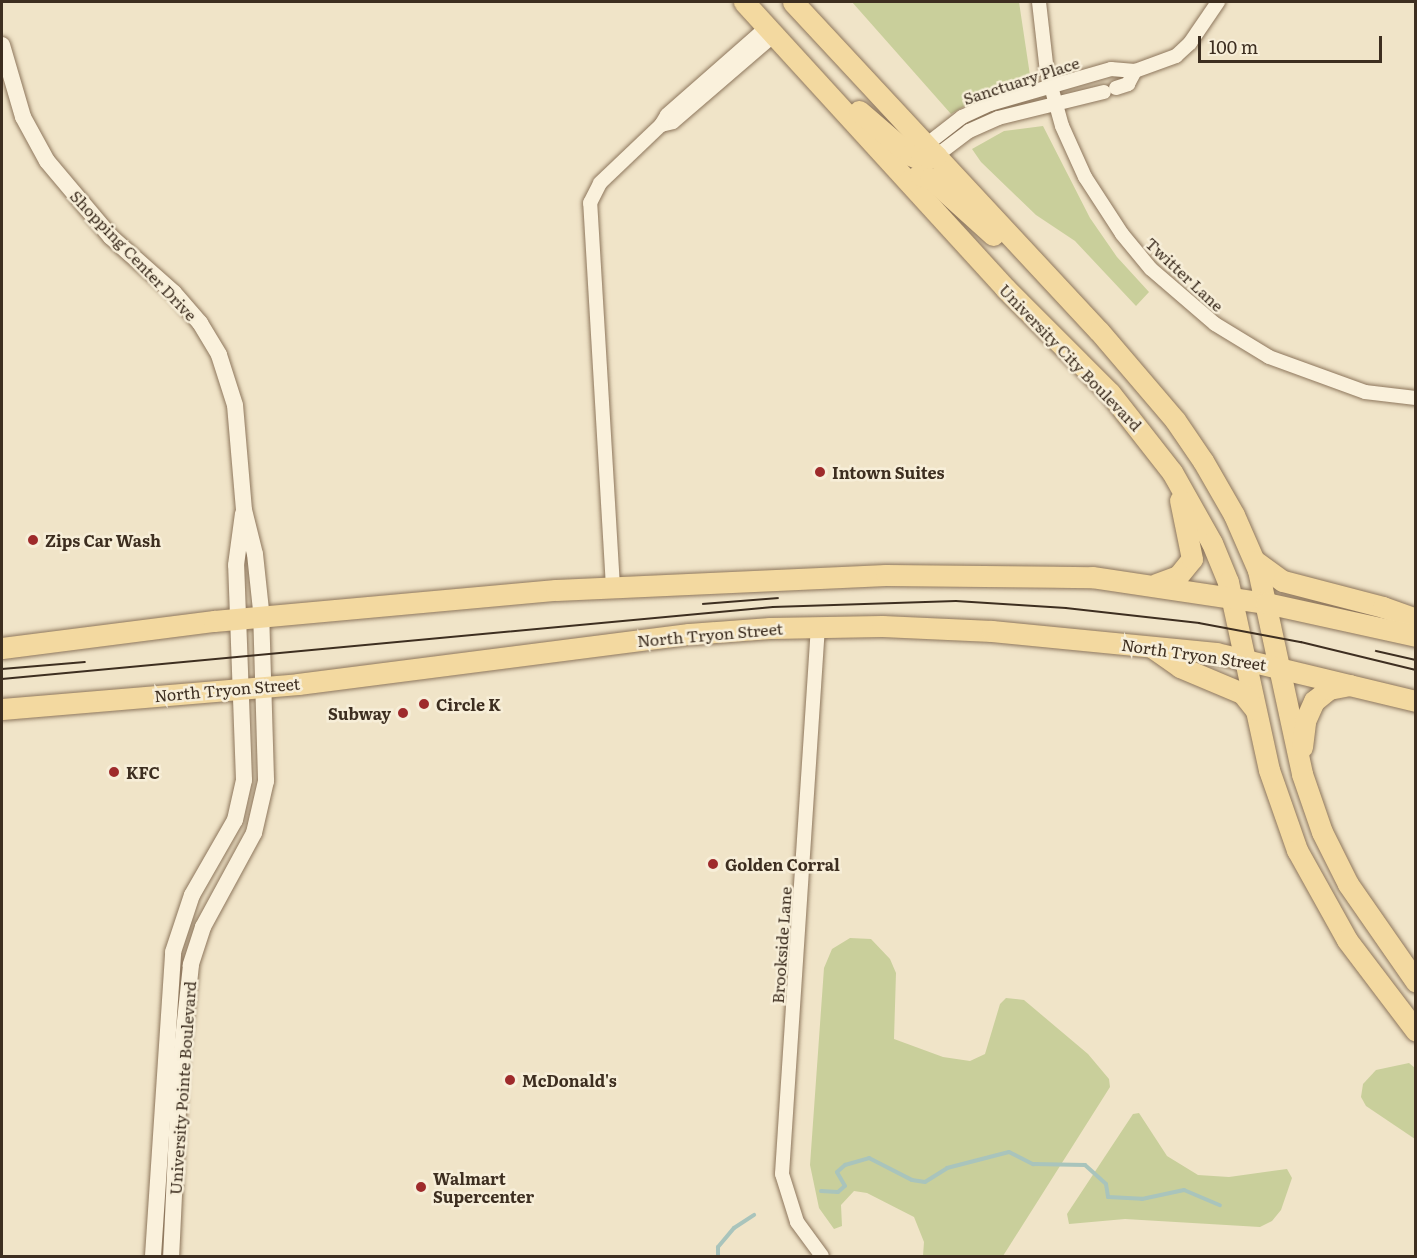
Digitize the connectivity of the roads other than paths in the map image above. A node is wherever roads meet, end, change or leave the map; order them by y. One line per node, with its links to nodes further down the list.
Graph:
1 (744, 2): 5 (main road, University City Boulevard)
2 (793, 2): 11 (main road, University City Boulevard)
3 (1038, 2): 9 (street, Twitter Lane)
4 (1218, 2): 8 (street, Sanctuary Place)
5 (771, 31): 7 (main road, University City Boulevard); 19 (street)
6 (2, 45): 16 (street, Shopping Center Drive)
7 (803, 68): 11 (main road); 12 (main road, University City Boulevard)
8 (1135, 71): 9 (street, Sanctuary Place); 10 (street, Sanctuary Place)
9 (1051, 88): 10 (street, Twitter Lane); 11 (street, Sanctuary Place)
10 (1055, 103): 11 (street, Sanctuary Place); 14 (street, Twitter Lane)
11 (931, 150): 13 (main road, University City Boulevard)
12 (908, 181): 13 (main road); 15 (main road, University City Boulevard)
13 (1039, 265): 17 (main road, University City Boulevard)
14 (1416, 398)
15 (1164, 460): 18 (main road); 20 (main road, University City Boulevard)
16 (244, 510): 22 (street, Shopping Center Drive); 23 (street, Shopping Center Drive)
17 (1252, 556): 21 (main road, University City Boulevard); 24 (main road)
18 (1151, 584): 19 (main road); 20 (main road)
19 (613, 587): 22 (main road)
20 (1233, 598): 21 (main road); 31 (main road, University City Boulevard)
21 (1266, 603): 26 (main road); 32 (main road, University City Boulevard)
22 (261, 617): 23 (main road); 29 (street, Shopping Center Drive)
23 (238, 619): 28 (main road); 30 (street, Shopping Center Drive)
24 (1416, 620)
25 (818, 626): 27 (main road, North Tryon Street); 35 (main road, North Tryon Street); 44 (street, Brookside Lane)
26 (1416, 636)
27 (1141, 645): 31 (main road, North Tryon Street); 38 (main road)
28 (2, 648)
29 (262, 649): 35 (street, University Pointe Boulevard)
30 (240, 652): 34 (street, University Pointe Boulevard)
31 (1246, 659): 32 (main road, North Tryon Street); 38 (main road, University City Boulevard)
32 (1280, 667): 33 (main road, North Tryon Street); 39 (main road, University City Boulevard)
33 (1355, 685): 36 (main road, North Tryon Street); 39 (main road)
34 (241, 686): 35 (main road, North Tryon Street); 37 (main road, North Tryon Street); 42 (street, University Pointe Boulevard)
35 (263, 686): 43 (street, University Pointe Boulevard)
36 (1416, 701)
37 (2, 709)
38 (1256, 711): 41 (main road, University City Boulevard)
39 (1302, 774): 40 (main road, University City Boulevard)
40 (1416, 982)
41 (1416, 1031)
42 (153, 1257)
43 (171, 1257)
44 (822, 1257)

